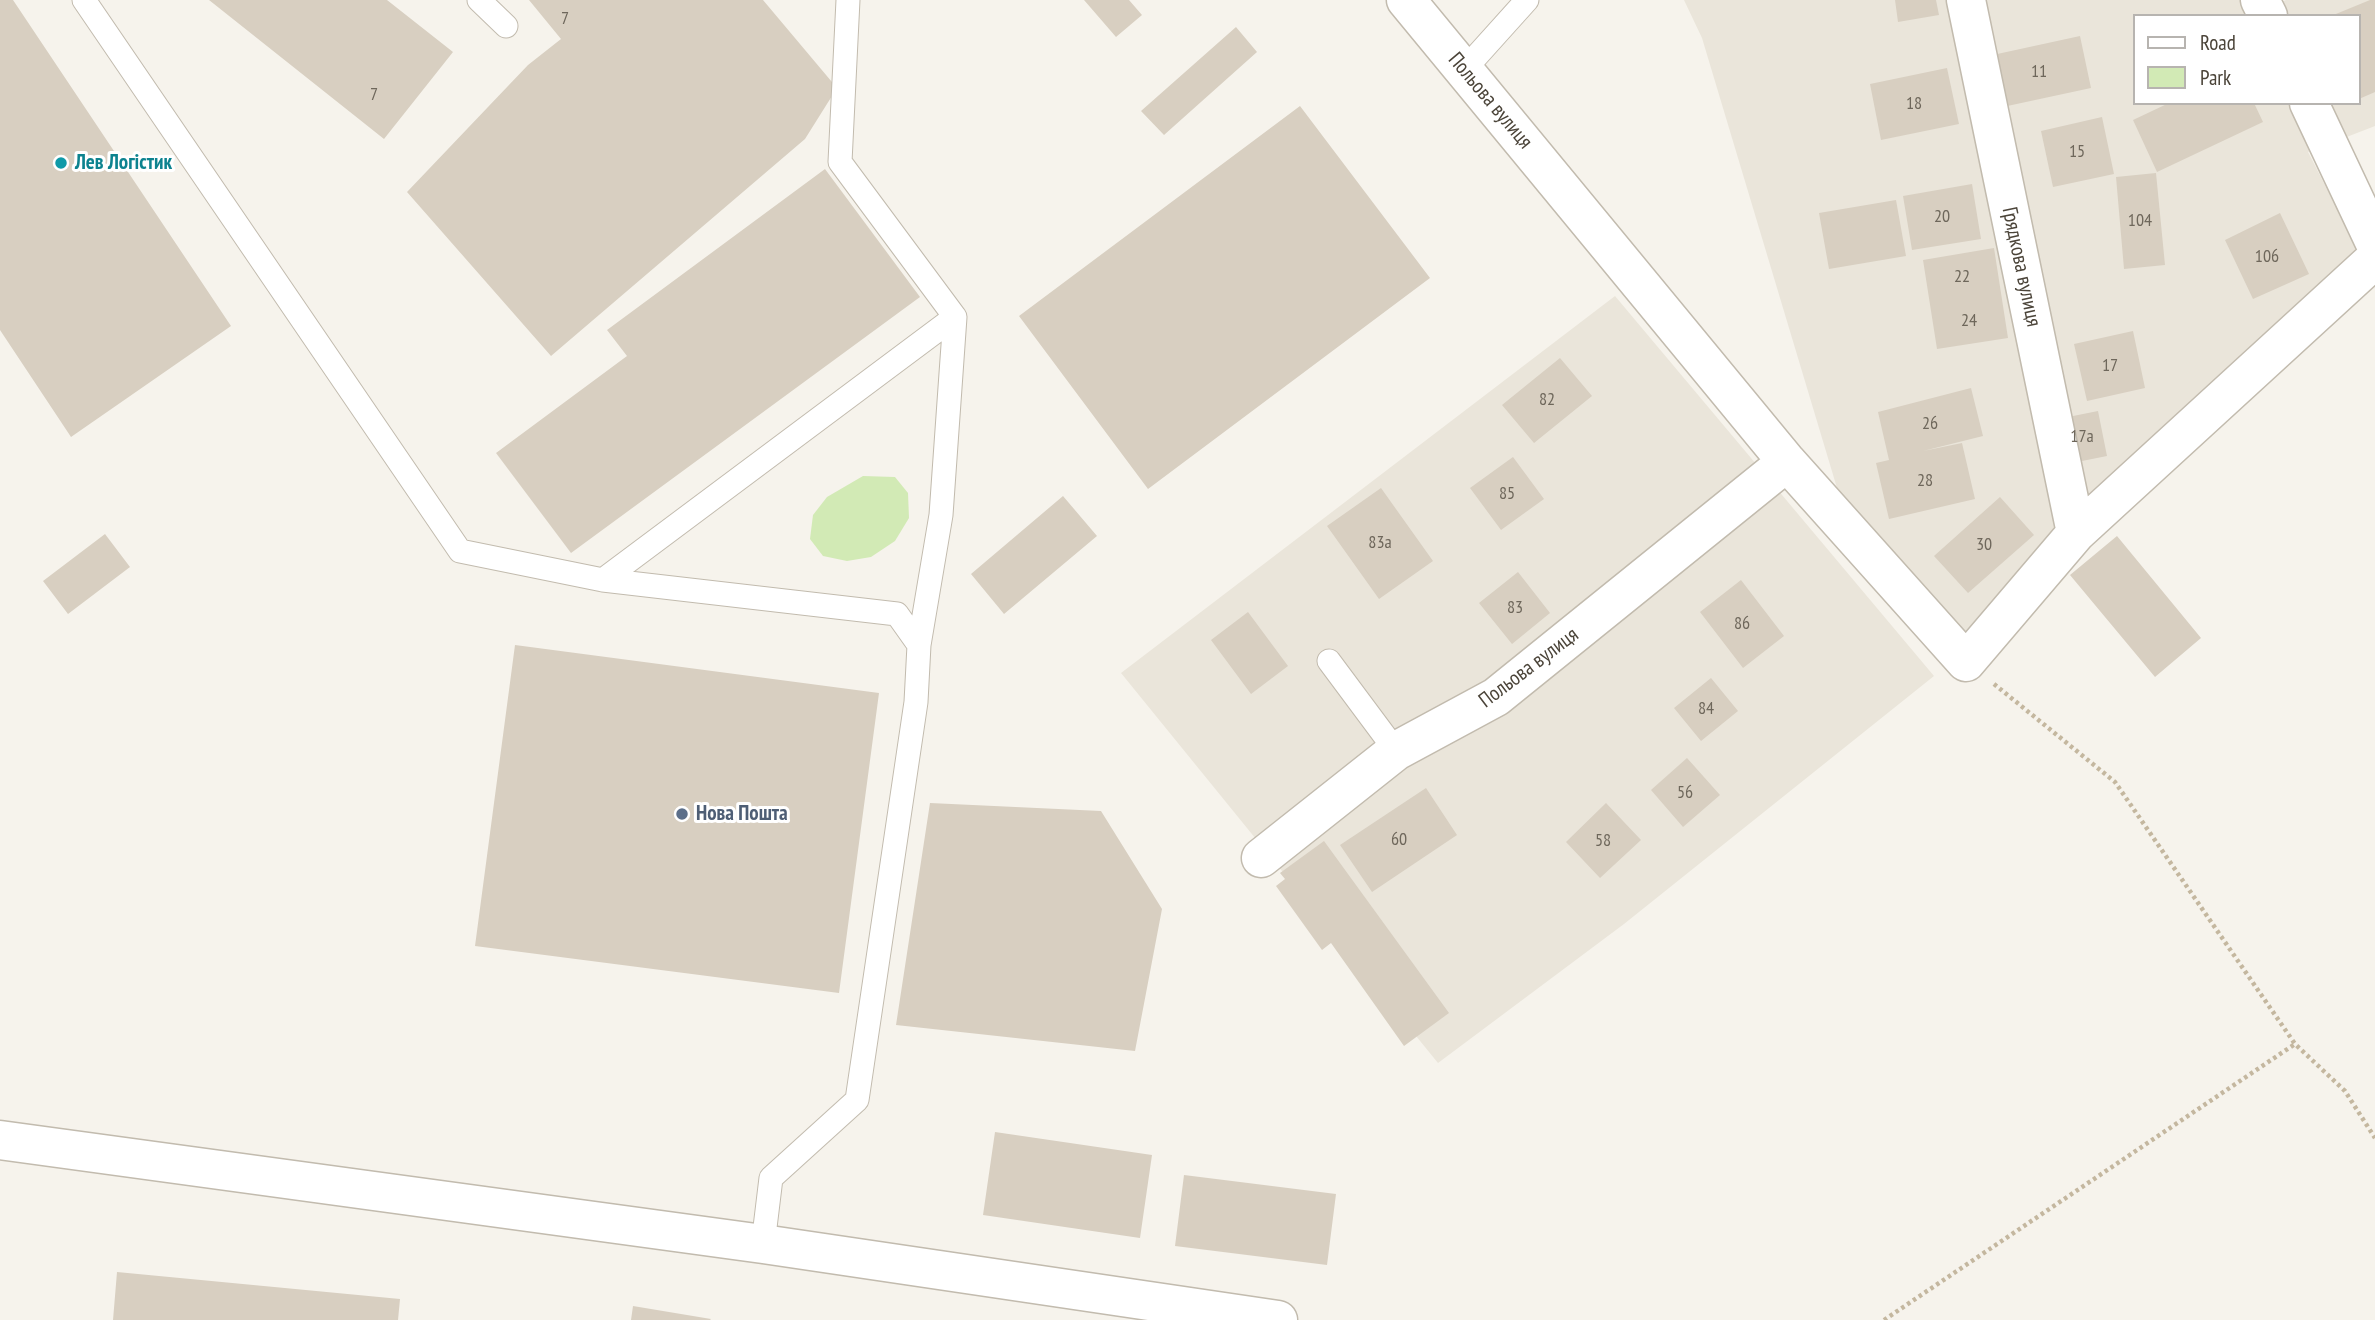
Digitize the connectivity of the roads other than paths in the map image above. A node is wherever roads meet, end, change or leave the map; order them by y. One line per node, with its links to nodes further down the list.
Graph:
1 (84, 0): 15 (lane)
2 (479, 0): 7 (lane)
3 (848, 0): 12 (lane)
4 (1406, 0): 8 (street, Польова вулиця)
5 (1527, 0): 8 (lane)
6 (1966, 0): 14 (street, Грядкова вулиця)
7 (506, 26)
8 (1464, 71): 13 (street, Польова вулиця)
9 (2310, 105): 10 (street)
10 (2375, 243)
11 (2375, 259): 14 (street)
12 (954, 317): 15 (lane); 16 (lane)
13 (1787, 462): 14 (street, Польова вулиця); 18 (street, Польова вулиця)
14 (2076, 533)
15 (603, 580): 16 (lane)
16 (919, 645): 21 (lane)
17 (1329, 661): 18 (lane)
18 (1396, 751): 19 (street, Польова вулиця)
19 (1261, 858)
20 (0, 1139): 21 (street)
21 (763, 1244): 22 (street)
22 (1278, 1320)

